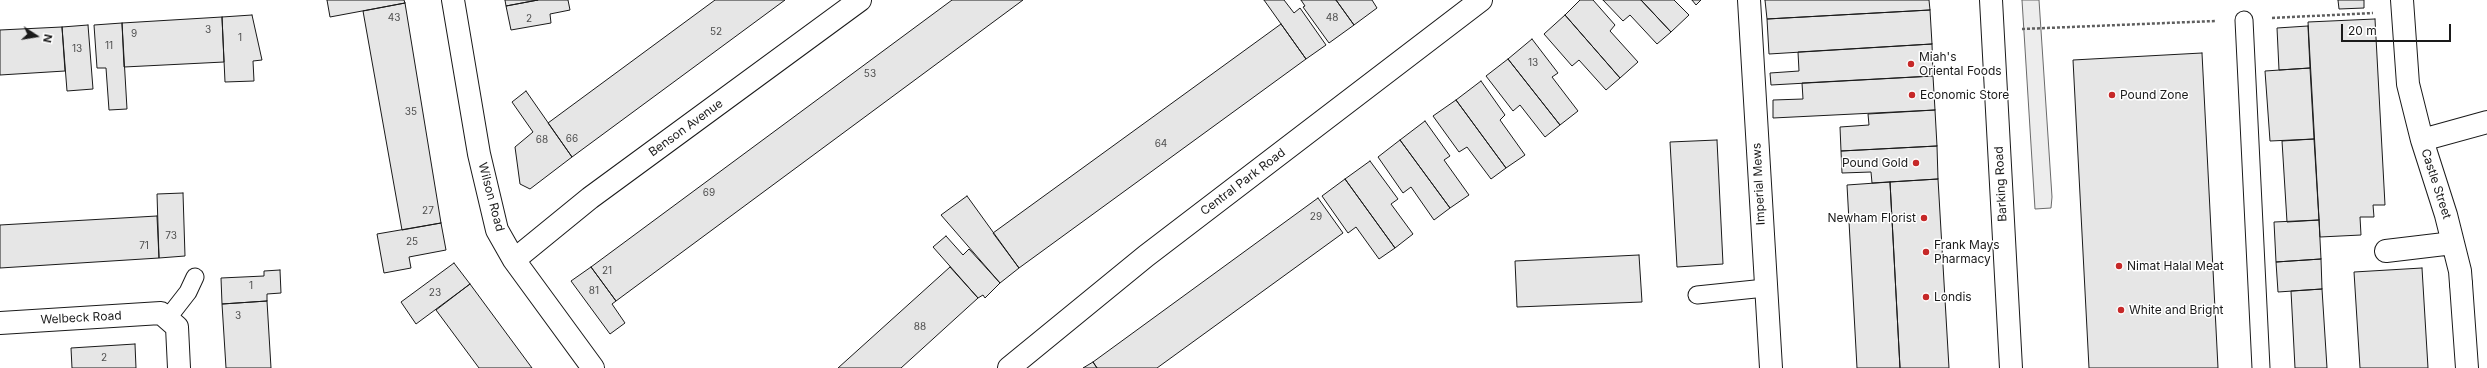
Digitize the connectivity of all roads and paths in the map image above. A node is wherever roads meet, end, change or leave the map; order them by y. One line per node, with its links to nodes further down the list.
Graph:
1 (453, 0): 13 (street, Wilson Road)
2 (860, 0): 13 (street, Benson Avenue)
3 (1481, 0): 21 (street, Central Park Road)
4 (1749, 0): 15 (street, Imperial Mews)
5 (1991, 0): 8 (street, Barking Road)
6 (2402, 6): 7 (path); 10 (street, Castle Street)
7 (2244, 20): 8 (path); 24 (lane)
8 (1992, 30): 23 (street, Barking Road)
9 (2487, 122): 10 (street)
10 (2422, 140): 11 (street, Castle Street)
11 (2453, 243): 12 (street); 25 (street, Castle Street)
12 (2386, 251)
13 (514, 260): 20 (street, Wilson Road)
14 (195, 278): 17 (lane)
15 (1765, 288): 16 (lane); 22 (street, Imperial Mews)
16 (1697, 295)
17 (164, 316): 18 (street, Welbeck Road); 19 (street)
18 (0, 323)
19 (179, 368)
20 (593, 368)
21 (1009, 368)
22 (1771, 368)
23 (2011, 368)
24 (2261, 368)
25 (2467, 368)

